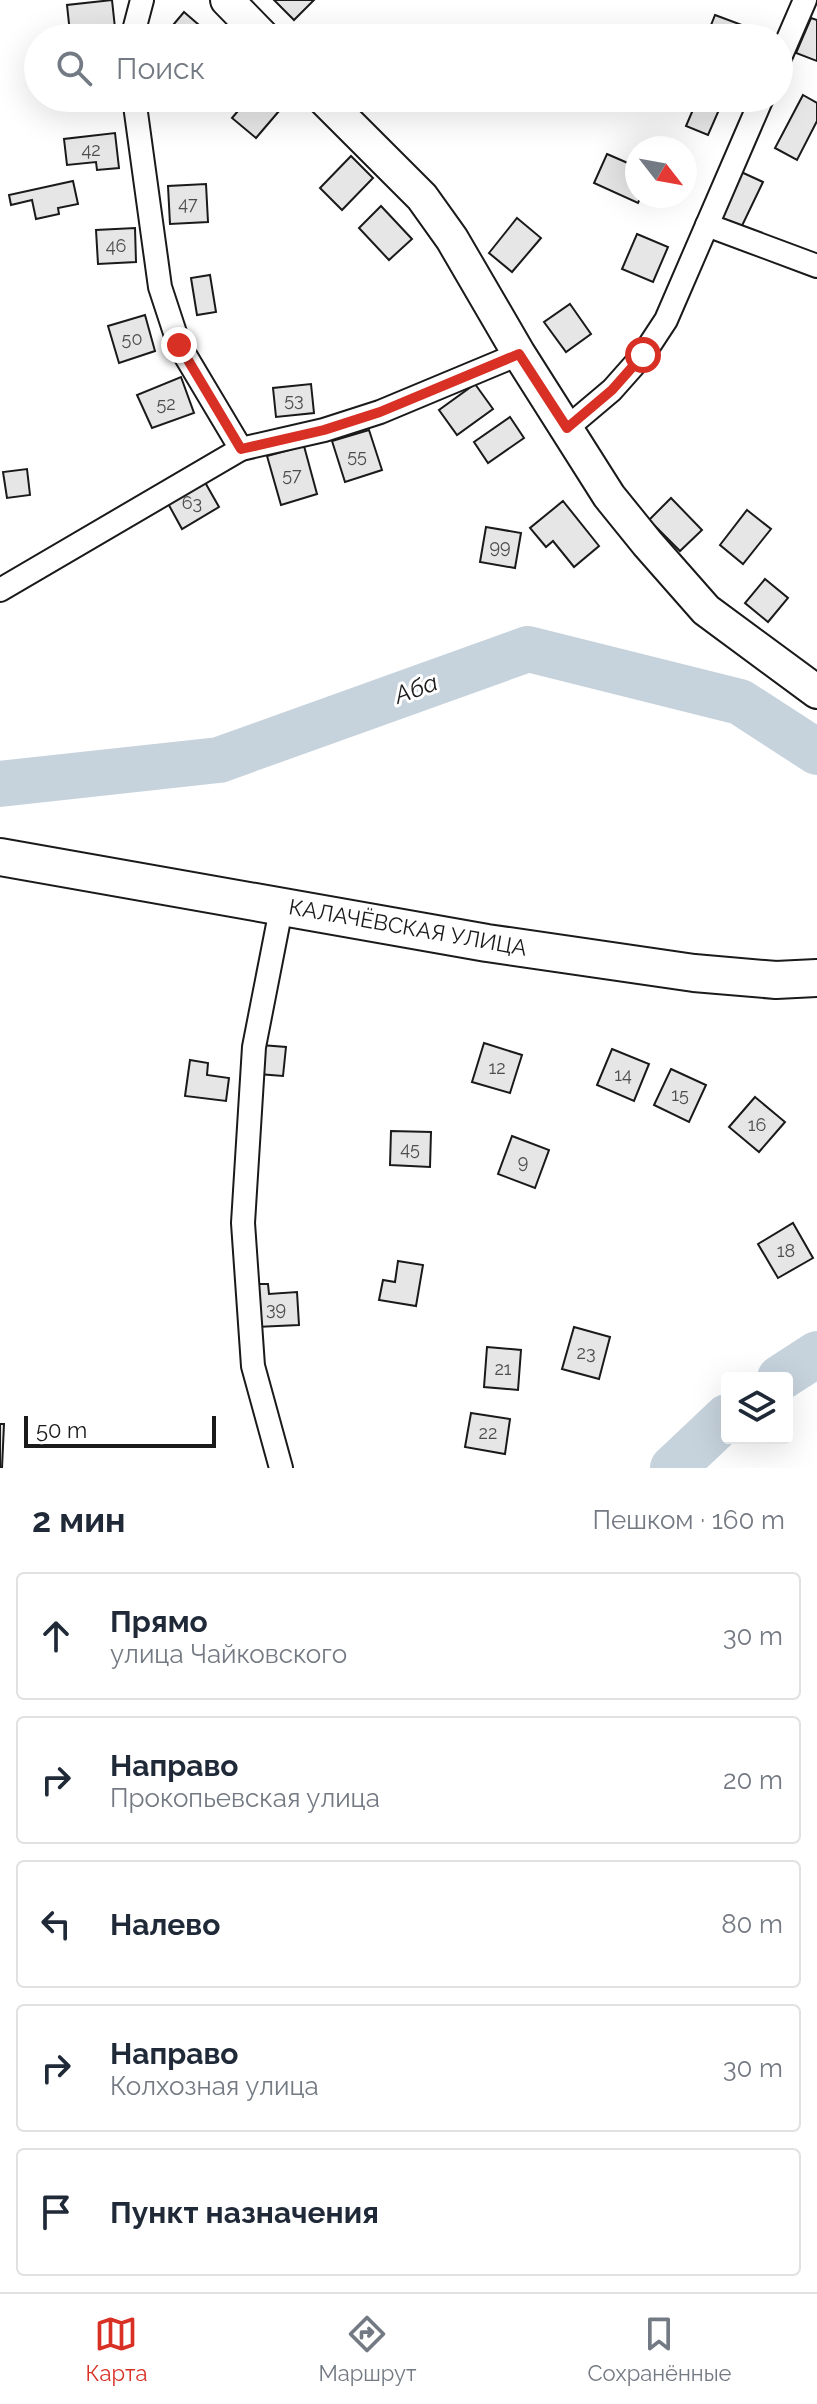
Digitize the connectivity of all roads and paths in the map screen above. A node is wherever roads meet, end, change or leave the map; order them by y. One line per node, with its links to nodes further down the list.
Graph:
1 (142, 0): 4 (street)
2 (227, 0): 5 (main road)
3 (805, 0): 6 (street)
4 (136, 24)
5 (250, 24)
6 (793, 28)
7 (136, 112): 14 (street)
8 (337, 112): 12 (main road)
9 (756, 112): 10 (street)
10 (707, 225): 11 (street); 13 (street)
11 (817, 266)
12 (519, 354): 13 (main road); 14 (street)
13 (567, 428): 16 (main road)
14 (241, 449): 15 (street)
15 (0, 590)
16 (817, 692)
17 (0, 857): 18 (main road, КАЛАЧЁВСКАЯ УЛИЦА)
18 (282, 904): 19 (main road, КАЛАЧЁВСКАЯ УЛИЦА); 20 (street)
19 (817, 978)
20 (281, 1468)

